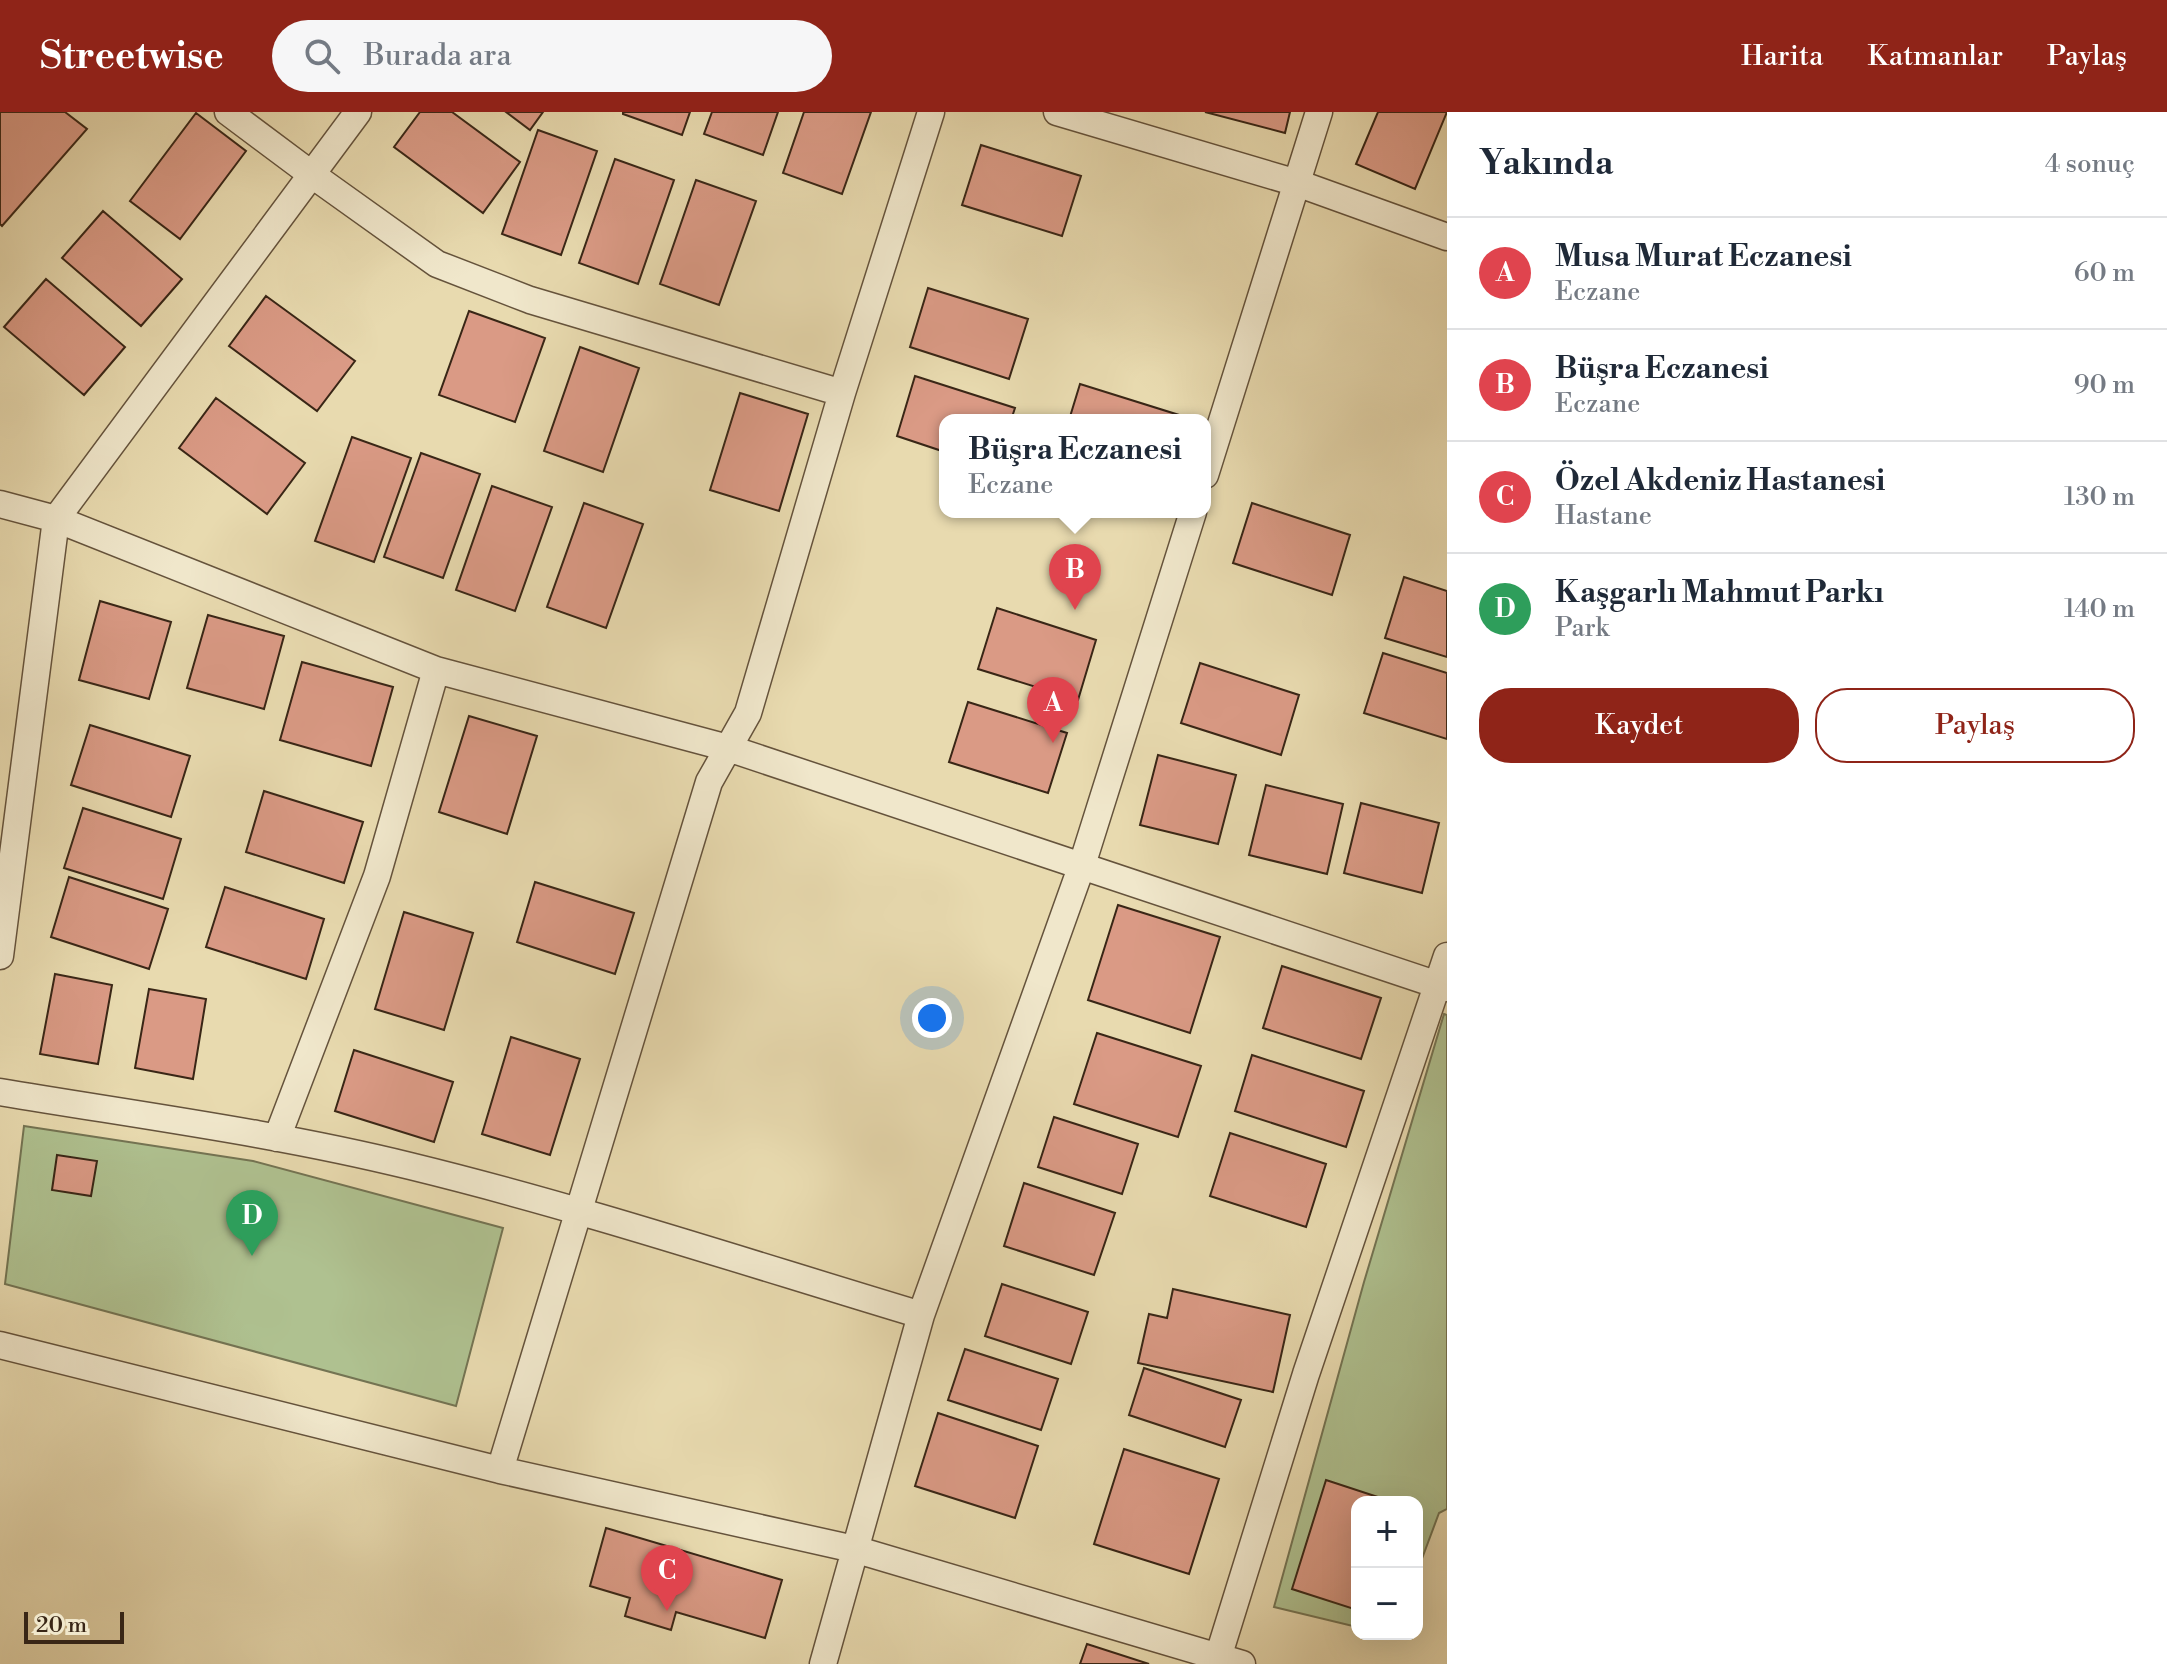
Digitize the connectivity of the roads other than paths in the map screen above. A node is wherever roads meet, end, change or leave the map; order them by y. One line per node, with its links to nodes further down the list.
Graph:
1 (228, 112): 6 (street)
2 (358, 112): 6 (street)
3 (931, 112): 9 (street)
4 (1057, 112): 7 (street)
5 (1319, 112): 7 (street)
6 (311, 174): 9 (street); 13 (street)
7 (1297, 183): 8 (street); 10 (street)
8 (1447, 237)
9 (842, 393): 15 (street)
10 (1211, 456)
11 (0, 504): 13 (street)
12 (1191, 518): 16 (street)
13 (56, 519): 14 (street); 17 (street)
14 (436, 670): 15 (street); 21 (street)
15 (728, 748): 16 (street); 22 (street)
16 (1082, 865): 19 (street); 23 (street)
17 (0, 956)
18 (1447, 956): 19 (street)
19 (1442, 987): 27 (street)
20 (0, 1092): 21 (street)
21 (277, 1138): 22 (street)
22 (579, 1211): 23 (street); 25 (street)
23 (921, 1315): 26 (street)
24 (0, 1345): 25 (street)
25 (500, 1470): 26 (street)
26 (854, 1549): 27 (street); 28 (street)
27 (1225, 1662)
28 (823, 1664)

